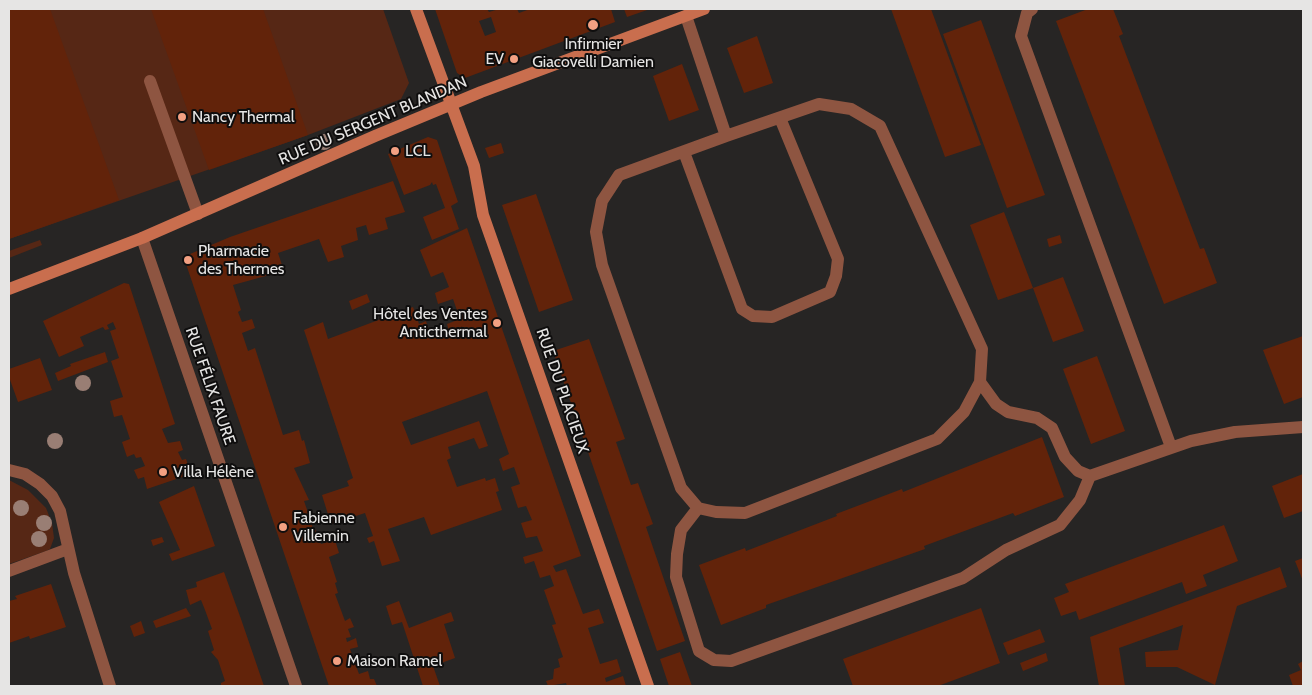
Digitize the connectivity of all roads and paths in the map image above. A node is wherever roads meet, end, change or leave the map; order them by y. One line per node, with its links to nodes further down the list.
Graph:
1 (416, 9): 6 (street, RUE DU PLACIEUX)
2 (704, 9): 4 (street, RUE DU SERGENT BLANDAN)
3 (1032, 9): 15 (street)
4 (686, 16): 6 (street, RUE DU SERGENT BLANDAN); 8 (street)
5 (150, 81): 10 (street)
6 (451, 104): 10 (street, RUE DU SERGENT BLANDAN); 23 (street, RUE DU PLACIEUX)
7 (780, 118): 8 (street); 9 (street); 13 (street)
8 (726, 136): 9 (street)
9 (684, 152): 18 (street)
10 (198, 214): 11 (street, RUE DU SERGENT BLANDAN)
11 (142, 238): 12 (street, RUE DU SERGENT BLANDAN); 22 (street, RUE FÉLIX FAURE)
12 (9, 289)
13 (980, 382): 17 (street); 18 (street)
14 (1303, 427): 15 (street)
15 (1171, 447): 17 (street)
16 (9, 470): 19 (street)
17 (1090, 476): 18 (street)
18 (698, 508)
19 (68, 548): 20 (street); 21 (street)
20 (9, 570)
21 (110, 686)
22 (296, 686)
23 (648, 686)

